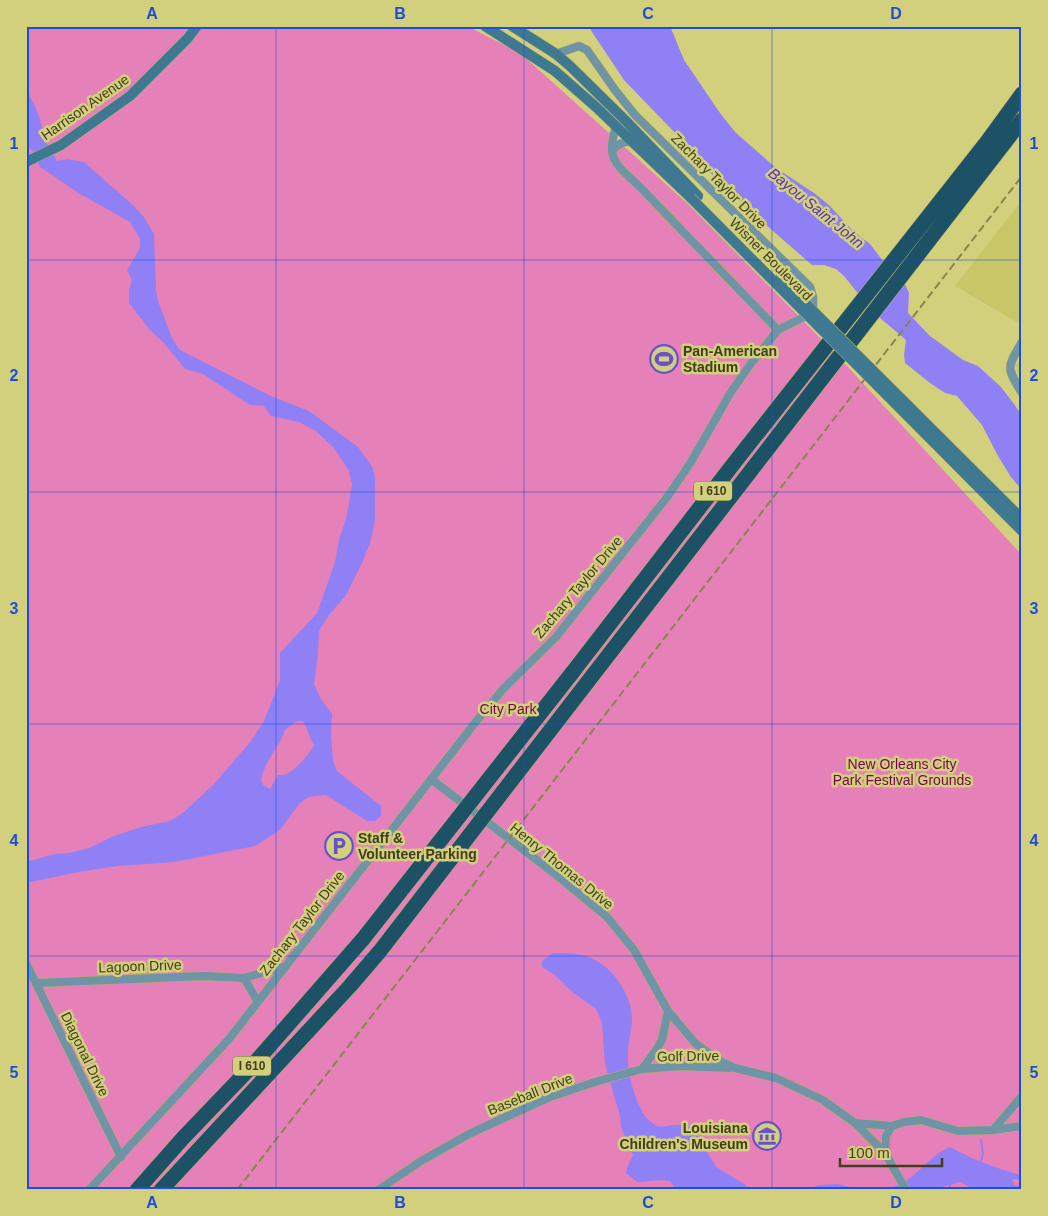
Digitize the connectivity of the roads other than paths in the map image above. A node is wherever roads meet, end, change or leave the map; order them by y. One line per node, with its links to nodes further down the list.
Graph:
1 (197, 26): 13 (street, Harrison Avenue)
2 (485, 26): 4 (street, Wisner Boulevard)
3 (512, 26): 6 (street, Wisner Boulevard)
4 (499, 30): 10 (street, Wisner Boulevard)
5 (572, 48): 6 (street); 7 (street); 15 (street, Zachary Taylor Drive)
6 (556, 54): 7 (street, Wisner Boulevard)
7 (570, 66): 14 (street, Wisner Boulevard)
8 (1022, 94): 37 (highway, I 610, bridge)
9 (1022, 120): 38 (highway, I 610, bridge)
10 (616, 127): 11 (street, Wisner Boulevard); 12 (street)
11 (630, 142): 12 (street); 14 (street, Wisner Boulevard)
12 (612, 151): 15 (street)
13 (27, 161)
14 (695, 197): 18 (street, Wisner Boulevard, bridge); 19 (street, Wisner Boulevard, bridge)
15 (778, 330): 20 (street, Zachary Taylor Drive)
16 (1022, 342): 17 (street)
17 (1022, 393)
18 (1022, 519)
19 (1022, 531)
20 (431, 779): 22 (street, Zachary Taylor Drive); 26 (street, Henry Thomas Drive)
21 (26, 962): 24 (street, Diagonal Drive)
22 (283, 967): 23 (street, Lagoon Drive); 25 (street, Zachary Taylor Drive)
23 (244, 978): 24 (street, Lagoon Drive); 25 (street)
24 (37, 983): 35 (street, Diagonal Drive)
25 (258, 1002): 35 (street, Zachary Taylor Drive)
26 (668, 1011): 27 (street, Henry Thomas Drive); 28 (street)
27 (735, 1068): 28 (street, Golf Drive); 30 (street, Henry Thomas Drive)
28 (639, 1071): 39 (street, Baseball Drive)
29 (1022, 1096): 33 (street)
30 (855, 1123): 31 (street); 34 (street, Henry Thomas Drive)
31 (892, 1126): 33 (street); 34 (street)
32 (1022, 1126): 33 (street)
33 (993, 1130)
34 (885, 1153): 40 (street, Henry Thomas Drive)
35 (121, 1157): 36 (street, Zachary Taylor Drive)
36 (89, 1190)
37 (136, 1190)
38 (161, 1190)
39 (378, 1190)
40 (906, 1190)

